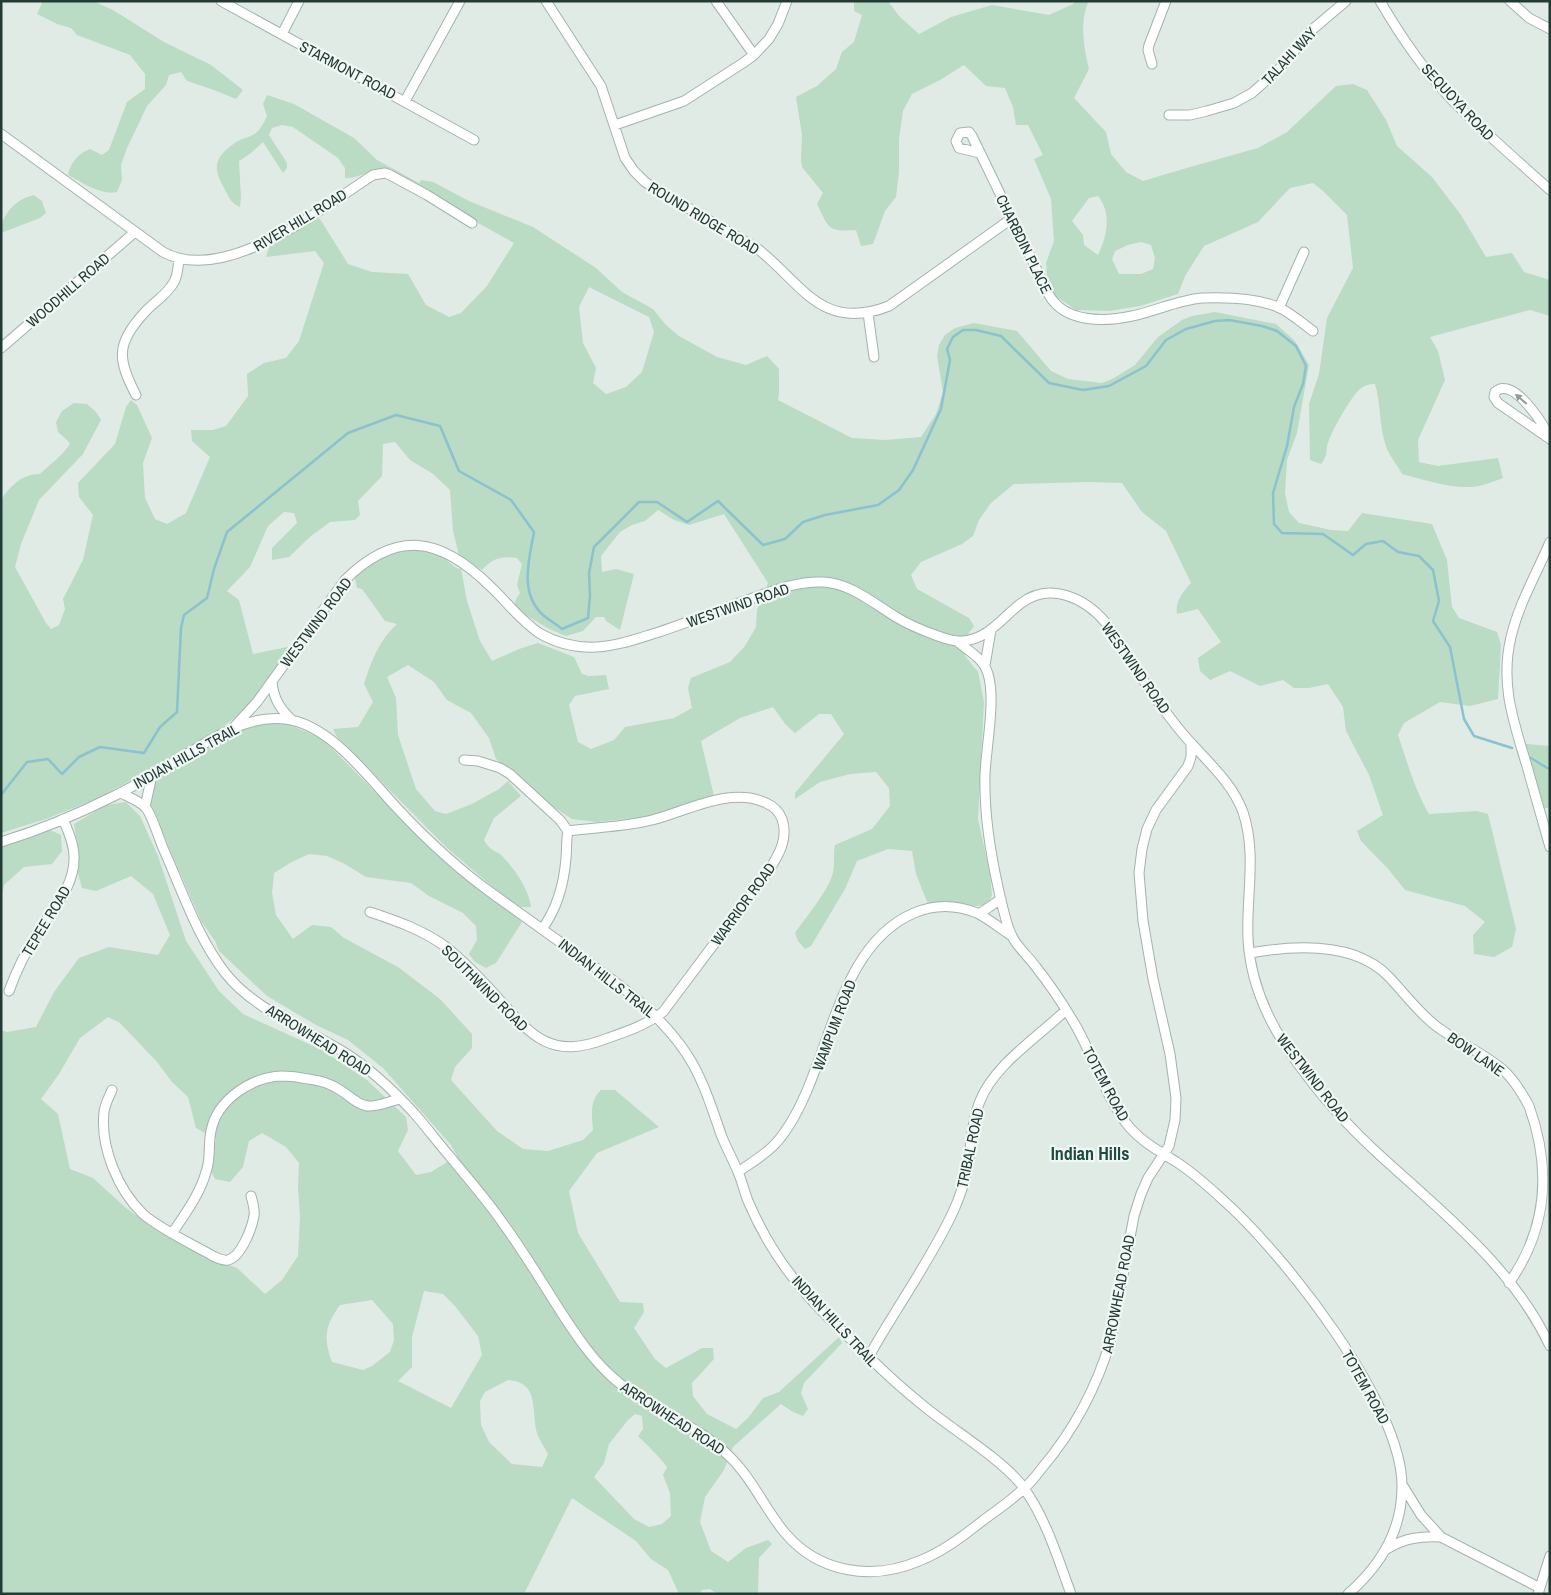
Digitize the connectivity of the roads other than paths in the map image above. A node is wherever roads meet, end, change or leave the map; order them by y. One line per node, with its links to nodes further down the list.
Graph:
1 (221, 1): 13 (street, STARMONT ROAD)
2 (299, 1): 13 (street)
3 (460, 1): 17 (street)
4 (546, 1): 19 (street, ROUND RIDGE ROAD)
5 (716, 1): 15 (street)
6 (787, 1): 15 (street)
7 (1166, 1): 16 (street)
8 (1346, 1): 18 (street, TALAHI WAY)
9 (1380, 1): 23 (street, SEQUOYA ROAD)
10 (1510, 1): 11 (street)
11 (1538, 24): 12 (street); 14 (street)
12 (1550, 29)
13 (282, 34): 17 (street, STARMONT ROAD)
14 (1550, 36)
15 (754, 55): 19 (street)
16 (1152, 64)
17 (405, 101): 21 (street, STARMONT ROAD)
18 (1169, 115)
19 (615, 125): 30 (street, ROUND RIDGE ROAD)
20 (1, 134): 26 (street, RIVER HILL ROAD)
21 (474, 140)
22 (980, 153): 24 (street, CHARBDIN PLACE)
23 (1550, 190)
24 (1011, 219): 29 (street, CHARBDIN PLACE); 30 (street, ROUND RIDGE ROAD)
25 (472, 223): 28 (street, RIVER HILL ROAD)
26 (134, 232): 28 (street, RIVER HILL ROAD); 32 (street, WOODHILL ROAD)
27 (1304, 252): 29 (street)
28 (179, 259): 34 (street)
29 (1279, 308): 31 (street, CHARBDIN PLACE)
30 (868, 313): 33 (street)
31 (1313, 331)
32 (1, 348)
33 (874, 357)
34 (136, 394)
35 (1550, 438): 35 (street, one-way to 35)
36 (1550, 542): 53 (street)
37 (991, 630): 38 (street, WESTWIND ROAD); 39 (street, TOTEM ROAD); 43 (street, WESTWIND ROAD)
38 (958, 642): 39 (street); 40 (street, WESTWIND ROAD)
39 (985, 665): 54 (street, TOTEM ROAD)
40 (272, 683): 41 (street, WESTWIND ROAD); 42 (street, WESTWIND ROAD)
41 (292, 720): 42 (street, INDIAN HILLS TRAIL); 57 (street, INDIAN HILLS TRAIL)
42 (234, 728): 47 (street, INDIAN HILLS TRAIL)
43 (1191, 743): 45 (street, WESTWIND ROAD); 46 (street, ARROWHEAD ROAD)
44 (464, 760): 51 (street)
45 (1210, 762): 46 (street); 59 (street, WESTWIND ROAD)
46 (1188, 766): 65 (street, ARROWHEAD ROAD)
47 (152, 775): 48 (street, INDIAN HILLS TRAIL); 49 (street)
48 (120, 793): 49 (street); 50 (street, INDIAN HILLS TRAIL)
49 (146, 807): 64 (street, ARROWHEAD ROAD)
50 (63, 820): 52 (street, INDIAN HILLS TRAIL); 60 (street, TEPEE ROAD)
51 (568, 831): 57 (street); 62 (street, WARRIOR ROAD)
52 (1, 842)
53 (1550, 847)
54 (1001, 899): 56 (street); 58 (street, TOTEM ROAD)
55 (370, 912): 62 (street, SOUTHWIND ROAD)
56 (979, 914): 58 (street, WAMPUM ROAD); 66 (street, WAMPUM ROAD)
57 (542, 929): 62 (street, INDIAN HILLS TRAIL)
58 (1012, 936): 61 (street, TOTEM ROAD)
59 (1250, 953): 69 (street, WESTWIND ROAD); 69 (street, BOW LANE)
60 (9, 991)
61 (1066, 1010): 65 (street, TOTEM ROAD); 71 (street, TRIBAL ROAD)
62 (656, 1017): 66 (street, INDIAN HILLS TRAIL)
63 (112, 1090): 68 (street)
64 (400, 1099): 68 (street); 73 (street, ARROWHEAD ROAD)
65 (1163, 1154): 72 (street, TOTEM ROAD); 73 (street, ARROWHEAD ROAD)
66 (738, 1172): 71 (street, INDIAN HILLS TRAIL)
67 (251, 1196): 68 (street)
68 (172, 1232)
69 (1510, 1283): 70 (street, WESTWIND ROAD)
70 (1550, 1346)
71 (868, 1356): 73 (street, INDIAN HILLS TRAIL)
72 (1402, 1486): 74 (street, TOTEM ROAD); 75 (street, TOTEM ROAD)
73 (1024, 1489): 78 (street, INDIAN HILLS TRAIL)
74 (1441, 1537): 75 (street, TOTEM ROAD); 77 (street, TOTEM ROAD)
75 (1387, 1549): 79 (street)
76 (1550, 1556): 77 (street)
77 (1539, 1591)
78 (1071, 1594)
79 (1348, 1594)

